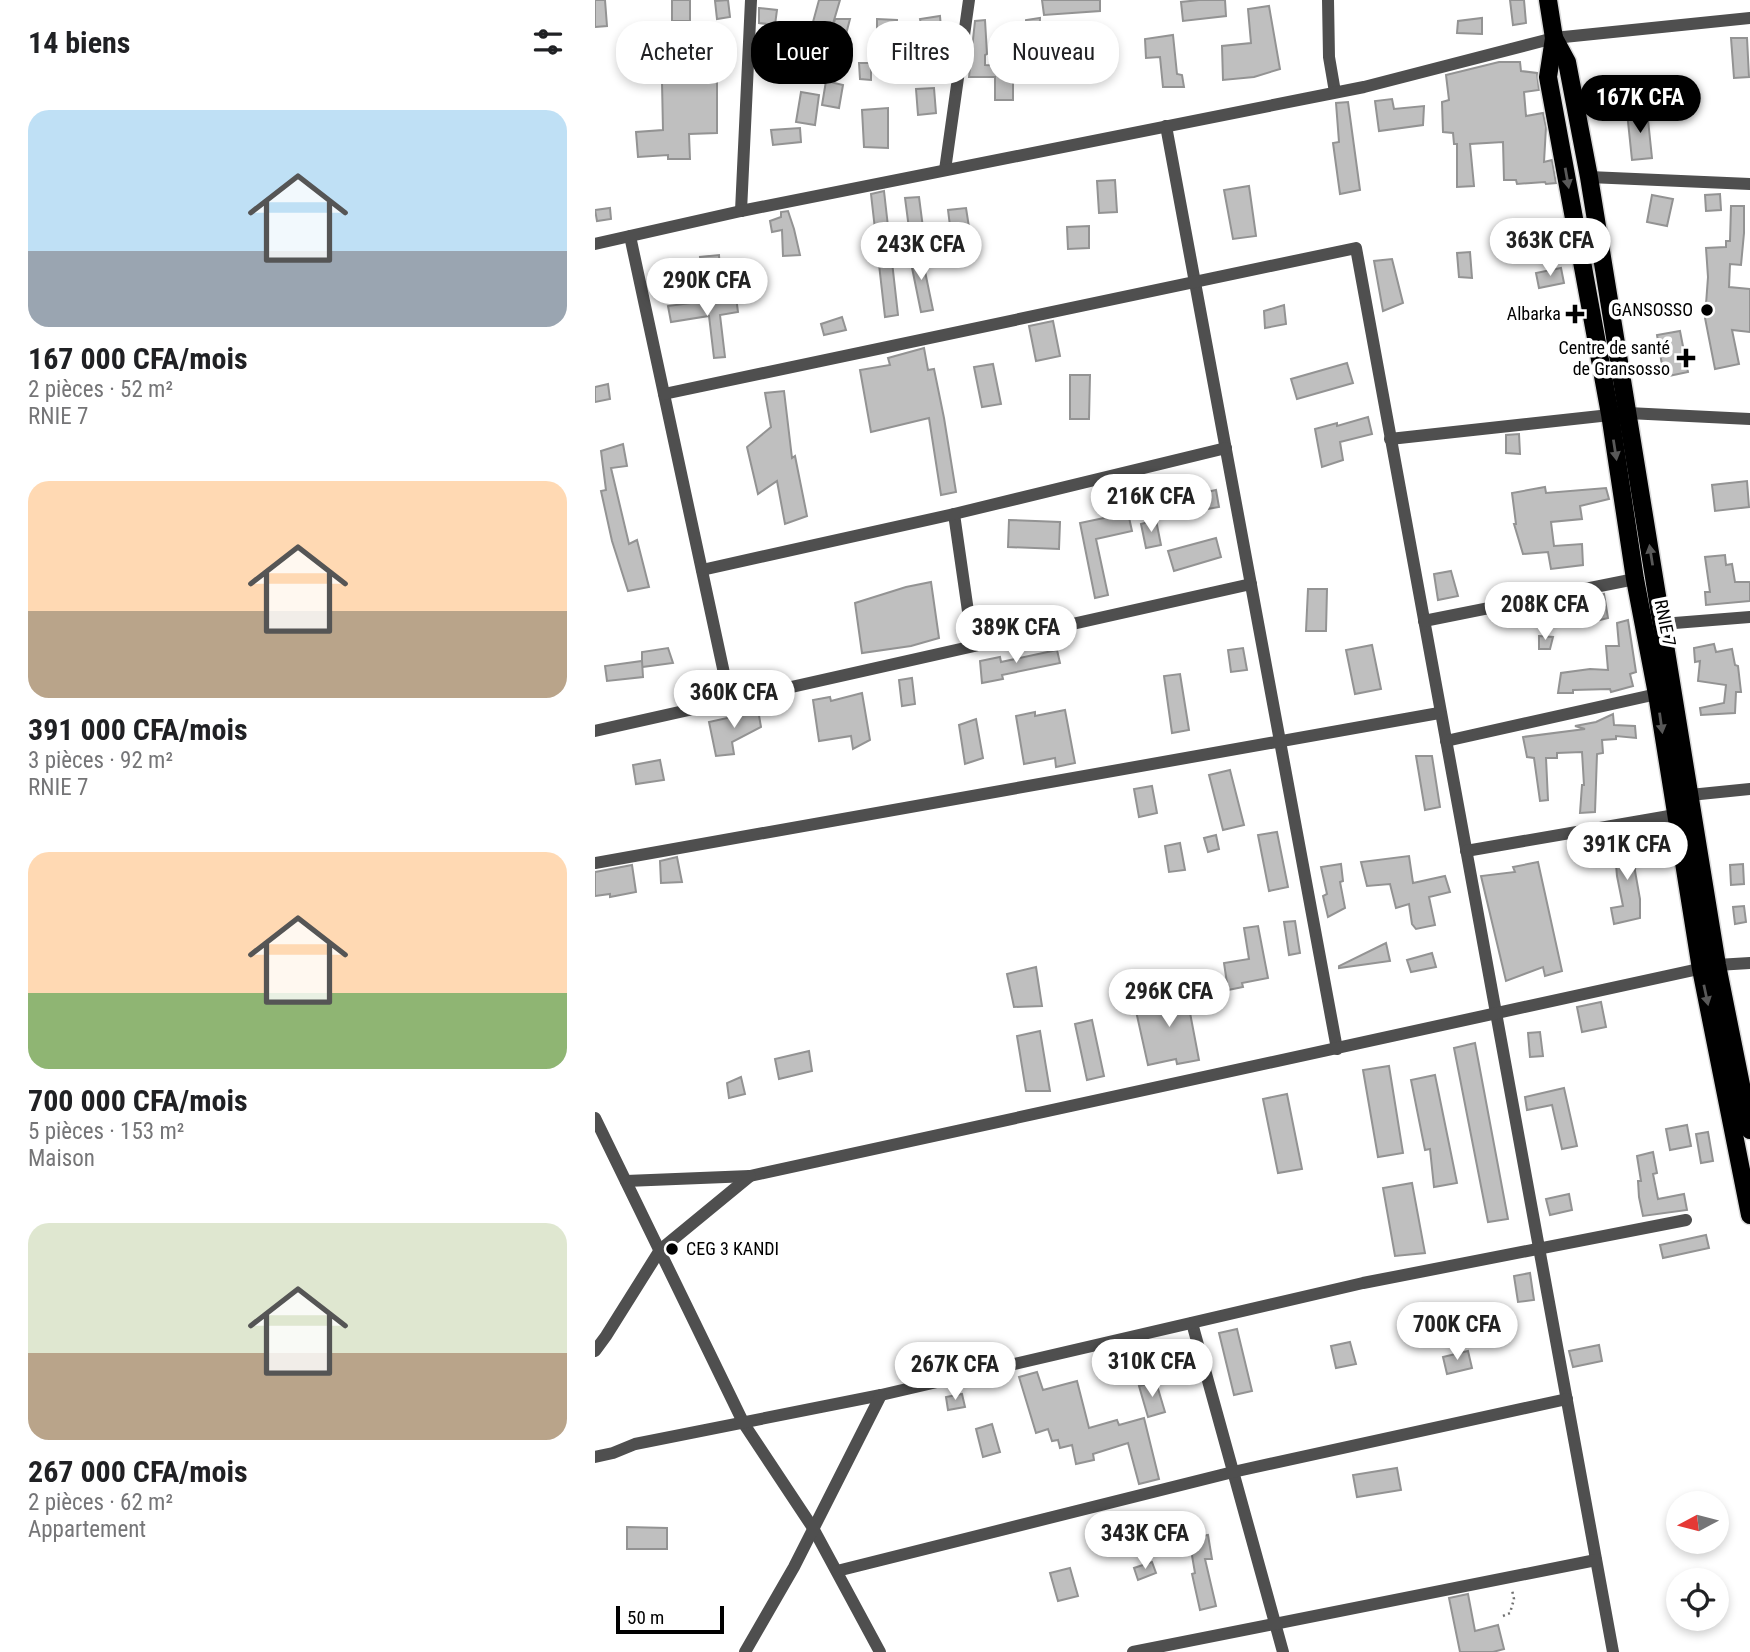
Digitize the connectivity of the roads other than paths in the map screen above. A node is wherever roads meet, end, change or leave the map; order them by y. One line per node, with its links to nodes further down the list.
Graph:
1 (751, 0): 12 (street)
2 (969, 0): 9 (street)
3 (1328, 0): 7 (street)
4 (1548, 0): 6 (main road, RNIE 7 / RNIE 7)
5 (1750, 18): 6 (street)
6 (1554, 38): 7 (street); 10 (main road, RNIE 7 / RNIE 7); 17 (main road, RNIE 7 / RNIE 7, one-way to 17)
7 (1335, 92): 8 (street)
8 (1166, 126): 9 (street); 15 (street)
9 (945, 170): 12 (street)
10 (1589, 177): 11 (street); 17 (main road, RNIE 7 / RNIE 7)
11 (1750, 184)
12 (741, 211): 13 (street)
13 (630, 236): 14 (street); 16 (street)
14 (595, 244)
15 (1195, 282): 16 (street); 19 (street); 20 (street)
16 (664, 394): 22 (street)
17 (1619, 414): 18 (street); 19 (street); 23 (main road, RNIE 7 / RNIE 7, one-way to 23); 27 (main road, RNIE 7 / RNIE 7, one-way to 17)
18 (1750, 419)
19 (1391, 439): 26 (street)
20 (1226, 448): 21 (street); 24 (street)
21 (954, 514): 22 (street); 28 (street)
22 (702, 570): 30 (street)
23 (1635, 579): 26 (street); 29 (main road, RNIE 7 / RNIE 7)
24 (1251, 584): 28 (street); 33 (street)
25 (1750, 617): 27 (street)
26 (1424, 621): 31 (street)
27 (1663, 624): 36 (main road, RNIE 7 / RNIE 7)
28 (974, 646): 30 (street)
29 (1657, 694): 34 (street); 37 (main road, RNIE 7 / RNIE 7, one-way to 37)
30 (730, 701): 32 (street)
31 (1439, 713): 33 (street); 34 (street)
32 (595, 731)
33 (1280, 741): 39 (street); 43 (street)
34 (1446, 741): 38 (street)
35 (1750, 789): 36 (street)
36 (1690, 795): 41 (main road, RNIE 7 / RNIE 7)
37 (1675, 815): 38 (street); 41 (main road, RNIE 7 / RNIE 7)
38 (1466, 851): 42 (street)
39 (595, 863)
40 (1750, 963): 41 (street)
41 (1709, 967): 42 (street); 44 (main road, RNIE 7 / RNIE 7); 49 (main road, RNIE 7 / RNIE 7, one-way to 49)
42 (1496, 1013): 43 (street); 51 (street)
43 (1337, 1049): 47 (street)
44 (1748, 1105): 46 (main road, RNIE 7 / RNIE 7)
45 (595, 1118): 48 (street)
46 (1750, 1130)
47 (750, 1176): 48 (street); 52 (street)
48 (626, 1181): 52 (street)
49 (1750, 1215)
50 (1686, 1220): 51 (street)
51 (1540, 1248): 53 (street); 56 (street)
52 (660, 1250): 54 (street); 57 (street)
53 (1192, 1323): 55 (street); 59 (street)
54 (595, 1351)
55 (881, 1395): 57 (street); 60 (street)
56 (1567, 1399): 59 (street); 61 (street)
57 (744, 1424): 58 (street); 60 (street)
58 (595, 1457)
59 (1233, 1472): 62 (street); 63 (street)
60 (813, 1528): 62 (street); 64 (street)
61 (1596, 1560): 63 (street); 68 (street)
62 (837, 1571): 65 (street)
63 (1275, 1623): 66 (street); 67 (street)
64 (745, 1652)
65 (880, 1652)
66 (1133, 1652)
67 (1283, 1652)
68 (1613, 1652)

